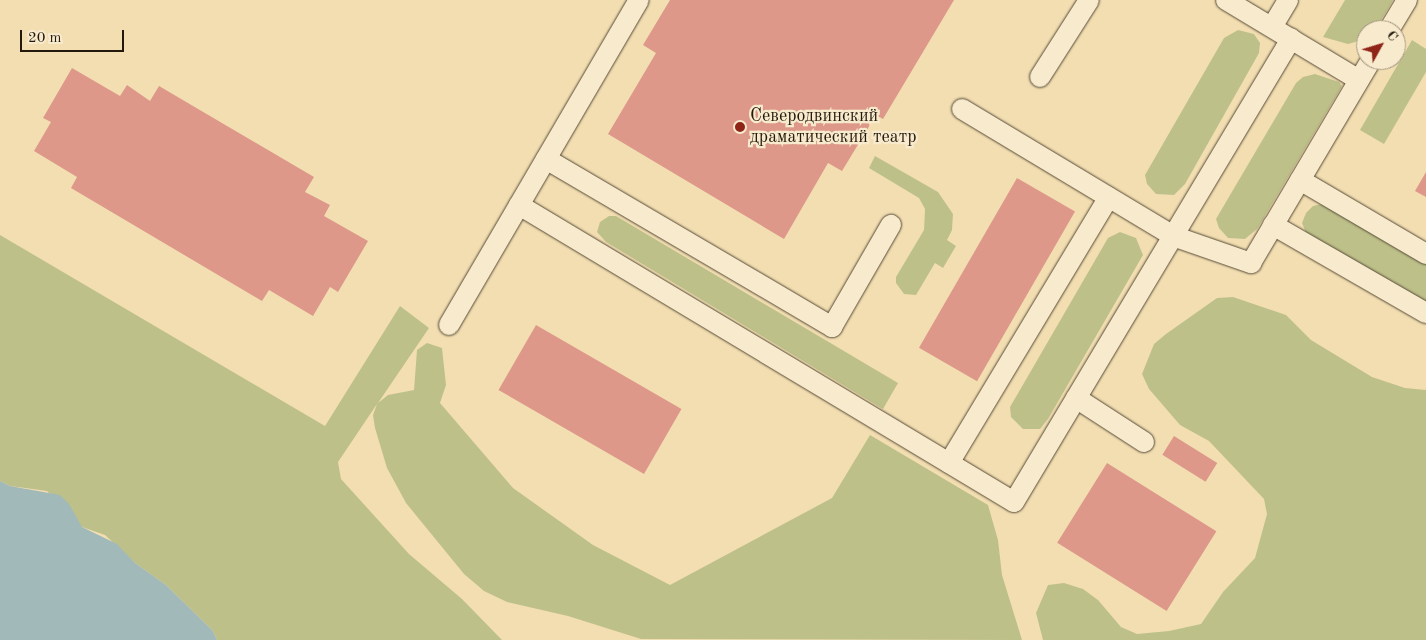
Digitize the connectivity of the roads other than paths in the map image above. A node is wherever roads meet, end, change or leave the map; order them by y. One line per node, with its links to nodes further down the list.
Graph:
1 (639, 0): 13 (lane)
2 (1089, 0): 10 (lane)
3 (1226, 0): 7 (lane)
4 (1288, 0): 7 (lane)
5 (1407, 0): 6 (lane)
6 (1395, 20)
7 (1272, 28): 8 (lane)
8 (1291, 39): 11 (lane); 19 (lane)
9 (1365, 70): 11 (lane)
10 (1040, 77)
11 (1359, 80): 14 (lane)
12 (962, 109): 15 (lane)
13 (546, 159): 16 (lane); 17 (lane)
14 (1300, 180): 18 (lane); 20 (lane)
15 (1109, 197): 19 (lane); 25 (lane)
16 (520, 205): 22 (lane); 25 (lane)
17 (891, 225)
18 (1273, 225): 19 (lane); 21 (lane)
19 (1173, 236): 23 (lane)
20 (1426, 254)
21 (1426, 314)
22 (449, 326)
23 (1076, 398): 24 (lane); 25 (lane)
24 (1144, 442)
25 (949, 463)

